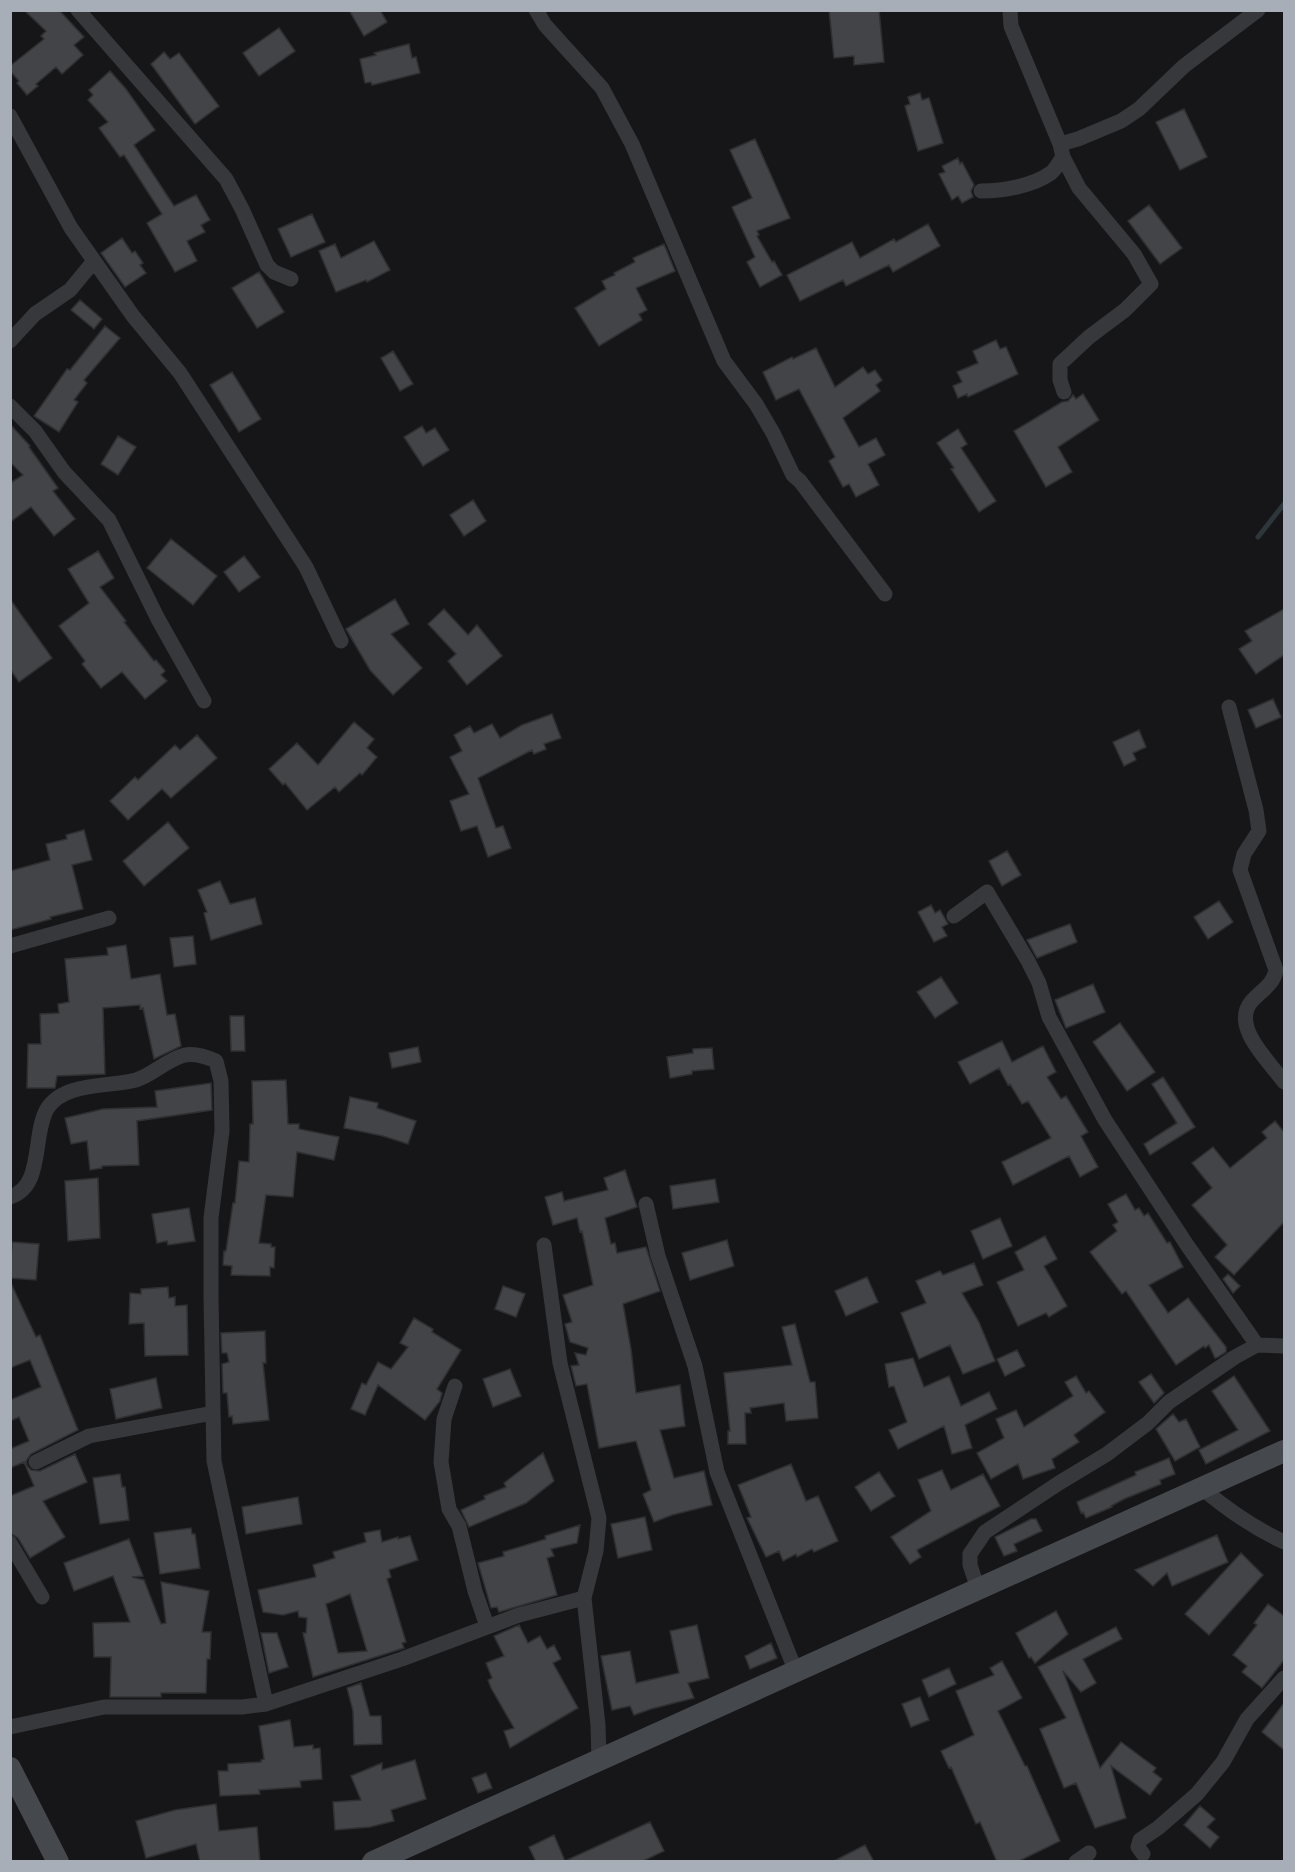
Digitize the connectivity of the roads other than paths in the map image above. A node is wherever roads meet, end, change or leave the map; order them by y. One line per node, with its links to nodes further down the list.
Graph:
1 (78, 10): 9 (street)
2 (536, 10): 13 (street)
3 (1010, 10): 6 (street)
4 (1258, 10): 6 (street)
5 (10, 116): 8 (street)
6 (1061, 151): 7 (street); 11 (street)
7 (981, 190)
8 (94, 261): 10 (street); 14 (street)
9 (291, 279)
10 (10, 341)
11 (1064, 392)
12 (10, 406): 15 (street)
13 (885, 594)
14 (341, 641)
15 (204, 701)
16 (1229, 707): 21 (street)
17 (954, 915): 26 (street)
18 (109, 918): 19 (street)
19 (10, 946)
20 (1284, 982): 21 (street)
21 (1268, 986): 22 (street)
22 (1284, 1082)
23 (10, 1197): 29 (street)
24 (645, 1204): 39 (street)
25 (544, 1245): 37 (street)
26 (1257, 1345): 27 (street); 35 (street)
27 (1284, 1346)
28 (455, 1386): 38 (street)
29 (213, 1413): 31 (street); 41 (street)
30 (1284, 1451): 32 (main road)
31 (36, 1462)
32 (1203, 1489): 33 (street); 35 (main road)
33 (1284, 1542)
34 (10, 1543): 36 (street)
35 (978, 1589): 39 (main road)
36 (42, 1597)
37 (584, 1598): 38 (street); 43 (street)
38 (487, 1626): 41 (street)
39 (796, 1672): 43 (main road)
40 (1284, 1678): 46 (street)
41 (266, 1704): 42 (street)
42 (10, 1728)
43 (599, 1760): 48 (main road)
44 (10, 1768): 47 (main road)
45 (1089, 1853): 49 (street)
46 (1143, 1854)
47 (58, 1862)
48 (373, 1862)
49 (1076, 1862)

